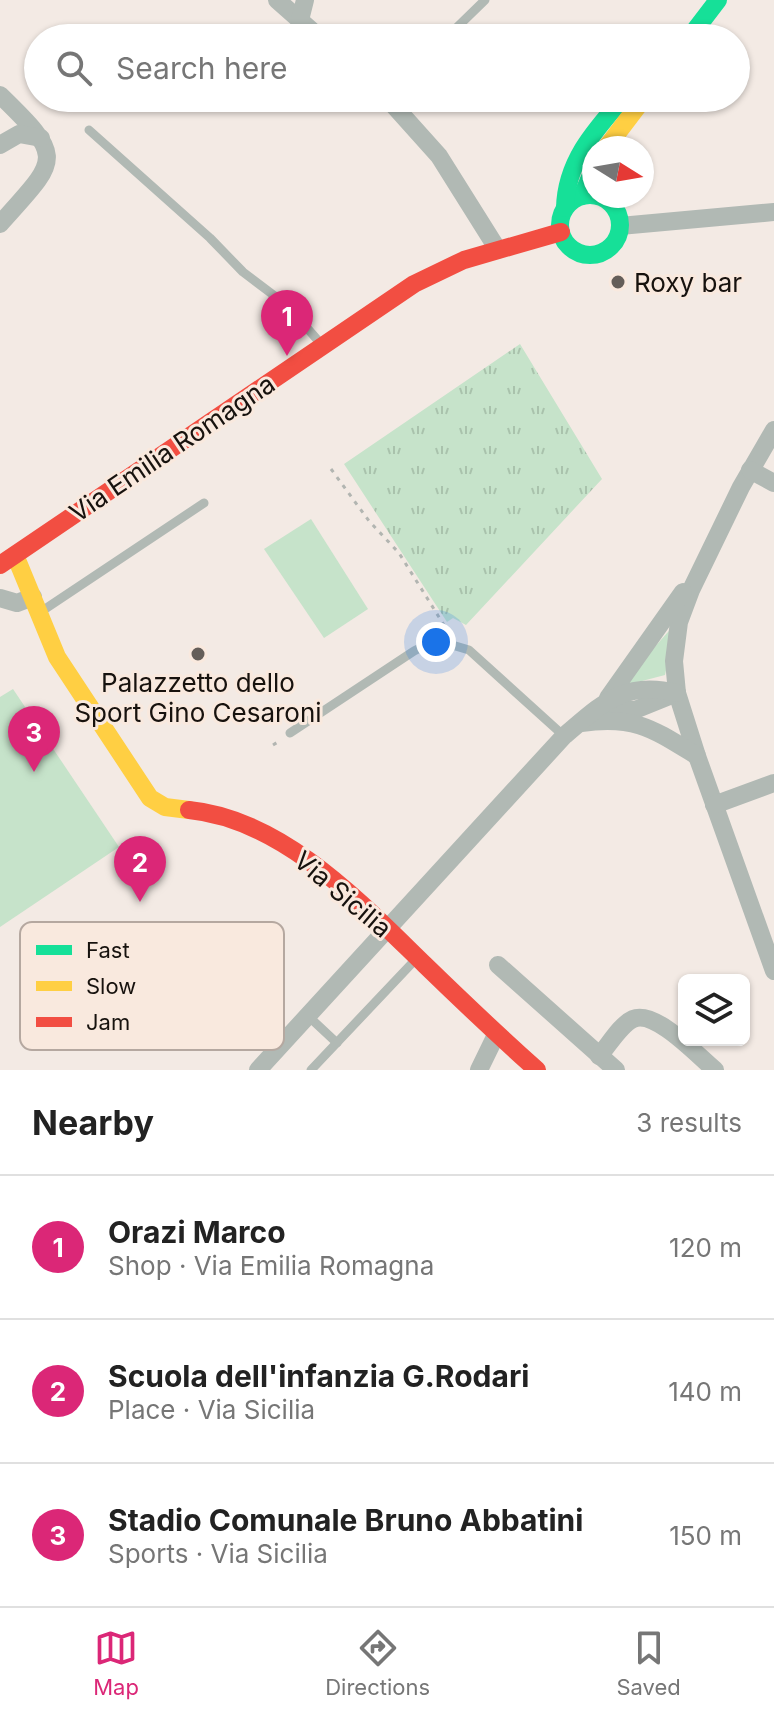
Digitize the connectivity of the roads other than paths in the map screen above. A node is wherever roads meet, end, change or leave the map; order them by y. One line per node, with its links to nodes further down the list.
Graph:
1 (277, 0): 6 (street)
2 (305, 0): 6 (street)
3 (485, 0): 8 (lane)
4 (700, 0): 9 (main road)
5 (718, 0): 10 (main road)
6 (300, 20): 7 (street)
7 (304, 24)
8 (460, 24)
9 (682, 24)
10 (700, 24)
11 (0, 95): 17 (street)
12 (400, 112): 26 (street)
13 (611, 112): 20 (main road)
14 (633, 112): 16 (main road)
15 (89, 130): 27 (lane)
16 (615, 136)
17 (41, 138): 18 (street); 23 (street)
18 (0, 145)
19 (582, 200): 20 (main road)
20 (565, 208): 25 (main road)
21 (615, 208): 24 (main road)
22 (774, 212): 24 (street)
23 (0, 224)
24 (620, 226): 25 (main road)
25 (561, 232): 26 (main road, Via Emilia Romagna)
26 (498, 250): 27 (main road, Via Emilia Romagna)
27 (323, 346): 33 (main road, Via Emilia Romagna)
28 (774, 430): 29 (street)
29 (750, 470): 30 (street); 32 (street)
30 (774, 483)
31 (204, 503): 35 (lane)
32 (705, 559): 36 (street); 37 (street)
33 (8, 560): 35 (main road, Via Sicilia)
34 (0, 598): 35 (street)
35 (36, 605): 43 (main road, Via Sicilia)
36 (677, 693): 37 (street); 40 (street)
37 (601, 707): 38 (street)
38 (571, 730): 39 (lane); 40 (street); 43 (street)
39 (290, 733)
40 (697, 756): 42 (street)
41 (774, 783): 42 (street)
42 (714, 805): 46 (street)
43 (386, 928): 44 (main road, Via Sicilia); 47 (street)
44 (416, 958): 48 (main road, Via Sicilia); 50 (lane)
45 (498, 965): 52 (street)
46 (774, 971)
47 (307, 1015): 49 (street); 50 (lane)
48 (496, 1035): 55 (street); 56 (main road, Via Sicilia)
49 (284, 1041)
50 (337, 1043): 54 (lane)
51 (276, 1050): 53 (street)
52 (599, 1056): 57 (street); 58 (street)
53 (258, 1070)
54 (311, 1070)
55 (479, 1070)
56 (537, 1070)
57 (616, 1070)
58 (715, 1070)

